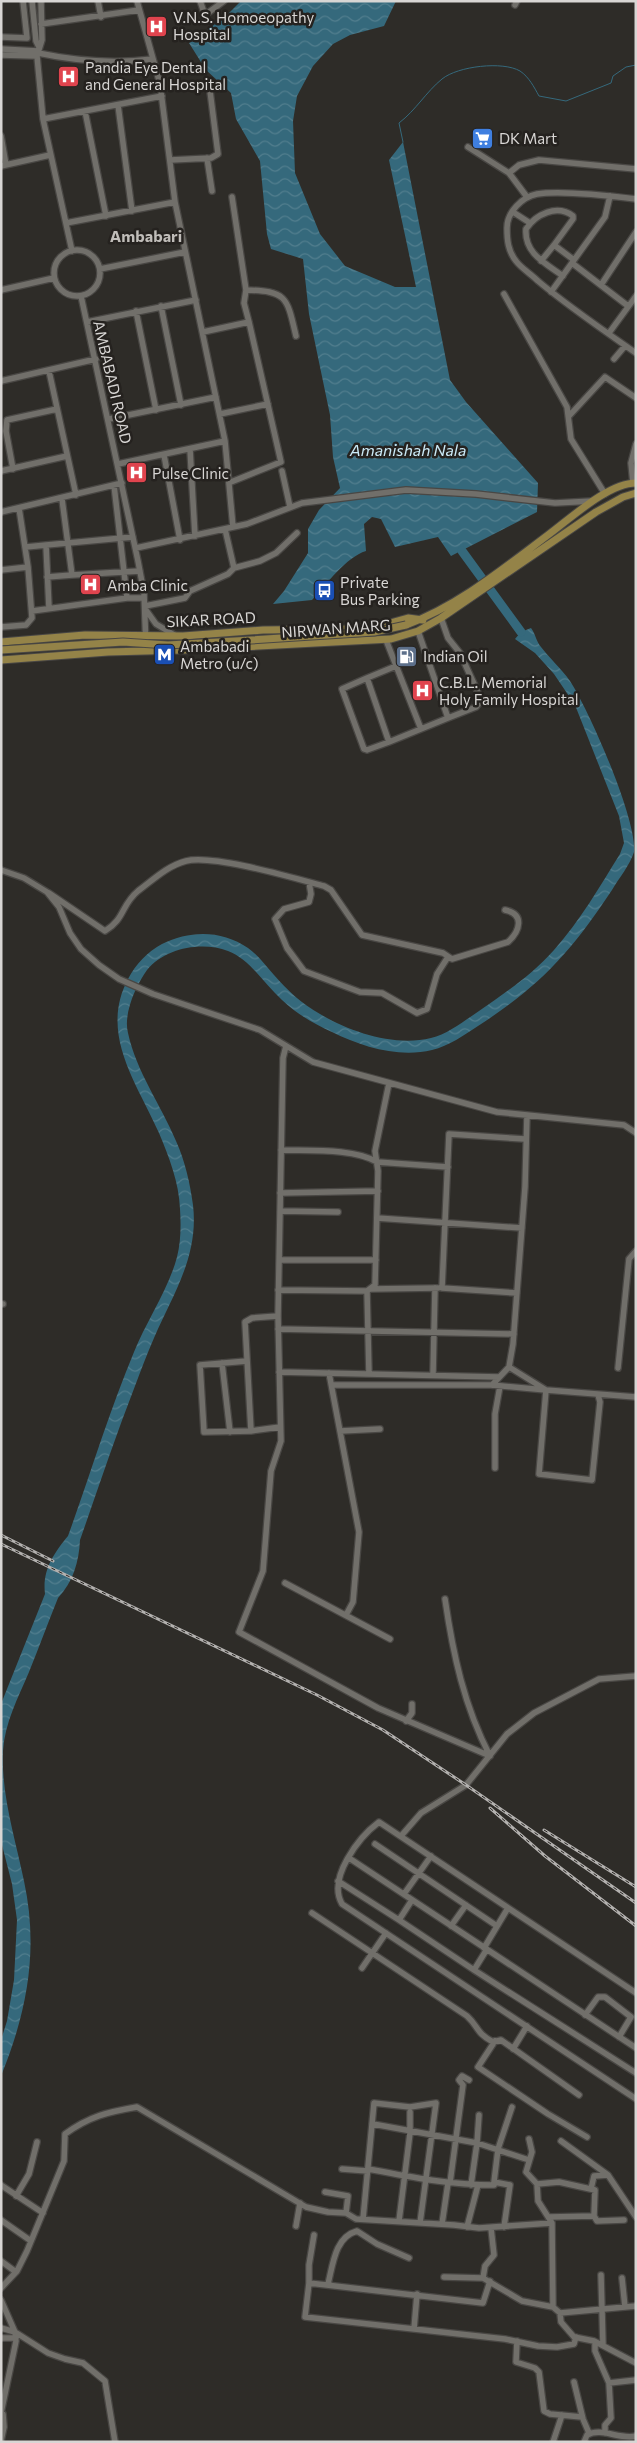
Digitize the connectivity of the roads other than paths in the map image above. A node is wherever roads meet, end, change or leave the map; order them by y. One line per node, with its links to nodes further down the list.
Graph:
1 (23, 1): 11 (street)
2 (32, 1): 13 (street)
3 (41, 1): 10 (street)
4 (98, 1): 9 (street)
5 (137, 1): 8 (street)
6 (200, 1): 7 (street)
7 (222, 2)
8 (139, 10): 9 (street); 15 (street)
9 (101, 16): 10 (street)
10 (41, 24): 13 (street)
11 (1, 37)
12 (1, 49): 13 (street)
13 (38, 52): 14 (street); 15 (street); 20 (street)
14 (1, 55)
15 (153, 58): 17 (street)
16 (209, 84): 24 (street)
17 (162, 96): 18 (street); 25 (street)
18 (118, 104): 19 (street); 35 (street)
19 (85, 111): 20 (street); 37 (street)
20 (42, 119): 23 (street)
21 (1, 136): 26 (street)
22 (468, 147): 28 (street)
23 (50, 155): 26 (street); 38 (street)
24 (208, 158): 25 (street); 29 (street)
25 (170, 160): 34 (street)
26 (4, 165)
27 (636, 169): 28 (street)
28 (509, 173): 32 (street)
29 (212, 191)
30 (610, 196): 32 (street); 33 (street); 45 (street)
31 (232, 197): 51 (street)
32 (527, 197): 36 (street)
33 (636, 199)
34 (175, 202): 35 (street); 43 (street)
35 (132, 211): 37 (street)
36 (513, 212): 39 (street); 52 (street)
37 (106, 216): 38 (street)
38 (66, 223): 42 (street)
39 (530, 223): 41 (street); 44 (street)
40 (636, 232): 49 (street)
41 (554, 245): 44 (street); 45 (street)
42 (72, 251): 46 (street); 48 (street)
43 (185, 252): 46 (street); 56 (street)
44 (541, 261): 47 (street)
45 (573, 262): 47 (street); 49 (street)
46 (100, 269): 54 (street)
47 (563, 276): 52 (street)
48 (54, 278): 50 (street); 54 (street)
49 (601, 285): 58 (street)
50 (1, 290)
51 (246, 290): 61 (street); 64 (street)
52 (551, 292): 63 (street)
53 (504, 294): 78 (street)
54 (82, 296): 60 (street, AMBABADI ROAD)
55 (636, 296): 58 (street)
56 (196, 300): 57 (street); 62 (street)
57 (161, 306): 59 (street); 74 (street)
58 (628, 306): 63 (street)
59 (136, 312): 60 (street); 76 (street)
60 (86, 322): 67 (street, AMBABADI ROAD)
61 (249, 322): 62 (street); 73 (street)
62 (203, 332): 71 (street)
63 (608, 333): 65 (street)
64 (296, 336)
65 (625, 346): 66 (street); 68 (street)
66 (636, 353)
67 (96, 359): 69 (street); 79 (street, AMBABADI ROAD)
68 (614, 359)
69 (49, 371): 70 (street); 75 (street)
70 (1, 381)
71 (216, 397): 74 (street); 77 (street)
72 (636, 398): 78 (street)
73 (268, 404): 77 (street); 89 (street)
74 (181, 405): 76 (street)
75 (57, 409): 84 (street); 86 (street)
76 (156, 410): 79 (street)
77 (220, 414): 80 (street)
78 (569, 416): 94 (street)
79 (109, 419): 85 (street, AMBABADI ROAD)
80 (225, 441): 82 (street); 89 (street)
81 (636, 444): 91 (street)
82 (190, 449): 83 (street); 104 (street)
83 (164, 455): 85 (street); 107 (street)
84 (67, 456): 86 (street); 95 (street)
85 (118, 464): 90 (street, AMBABADI ROAD)
86 (13, 469): 87 (street)
87 (1, 471)
88 (282, 471): 98 (street)
89 (230, 482): 101 (street)
90 (122, 483): 92 (street); 106 (street, AMBABADI ROAD)
91 (635, 483): 94 (main road)
92 (114, 485): 95 (street); 105 (street)
93 (636, 493): 119 (main road, NIRWAN MARG)
94 (605, 494): 97 (main road)
95 (76, 495): 96 (street)
96 (62, 499): 99 (street); 108 (street)
97 (594, 501): 98 (street); 119 (main road)
98 (290, 507): 101 (street)
99 (19, 508): 100 (street); 110 (street)
100 (1, 512)
101 (233, 527): 102 (street)
102 (225, 529): 104 (street); 113 (street)
103 (297, 533): 113 (street)
104 (195, 536): 107 (street)
105 (121, 537): 106 (street); 108 (street); 116 (street)
106 (133, 537): 111 (street, AMBABADI ROAD)
107 (180, 540): 111 (street)
108 (67, 542): 109 (street); 117 (street)
109 (46, 545): 110 (street); 118 (street)
110 (26, 548): 112 (street)
111 (136, 548): 115 (street, AMBABADI ROAD)
112 (28, 567): 114 (street); 124 (street)
113 (234, 568): 122 (street)
114 (1, 570)
115 (140, 571): 116 (street); 121 (street, AMBABADI ROAD)
116 (124, 572): 117 (street); 120 (street)
117 (72, 575): 118 (street)
118 (47, 577): 123 (street)
119 (476, 591): 125 (main road, NIRWAN MARG); 126 (main road)
120 (126, 598): 121 (street); 123 (street)
121 (144, 598): 122 (street, AMBABADI ROAD)
122 (145, 607): 129 (street, AMBABADI ROAD); 130 (street)
123 (49, 608): 124 (street)
124 (32, 611): 127 (street)
125 (441, 618): 128 (main road, NIRWAN MARG); 139 (street)
126 (423, 620): 130 (main road, SIKAR ROAD); 133 (main road, bridge)
127 (1, 628)
128 (418, 631): 131 (main road, NIRWAN MARG); 139 (street)
129 (146, 636): 130 (main road, SIKAR ROAD); 132 (main road, SIKAR ROAD); 135 (street, AMBABADI ROAD)
130 (180, 636): 134 (main road)
131 (386, 640): 134 (main road, NIRWAN MARG); 137 (street)
132 (1, 642)
133 (1, 650)
134 (183, 650): 135 (main road, NIRWAN MARG)
135 (146, 651): 136 (main road, NIRWAN MARG)
136 (1, 660)
137 (396, 666): 138 (street); 140 (street)
138 (367, 678): 141 (street); 141 (street)
139 (448, 718): 140 (street)
140 (421, 728): 141 (street)
141 (389, 742)
142 (1, 870): 146 (street)
143 (310, 882): 144 (street); 145 (street); 146 (street)
144 (316, 884): 145 (street); 148 (street)
145 (311, 890): 148 (street)
146 (47, 892): 149 (street)
147 (505, 910): 148 (street)
148 (448, 957)
149 (286, 1046): 150 (street); 154 (street)
150 (389, 1084): 151 (street); 155 (street)
151 (527, 1115): 152 (street); 153 (street)
152 (635, 1131)
153 (525, 1139): 156 (street); 163 (street)
154 (281, 1150): 155 (street); 158 (street)
155 (377, 1162): 156 (street); 157 (street)
156 (448, 1167): 162 (street)
157 (378, 1191): 158 (street); 161 (street)
158 (280, 1192): 159 (street)
159 (280, 1211): 160 (street); 165 (street)
160 (338, 1212)
161 (376, 1218): 162 (street); 166 (street)
162 (444, 1222): 163 (street); 168 (street)
163 (522, 1228): 171 (street)
164 (636, 1251): 180 (street)
165 (279, 1260): 166 (street); 169 (street)
166 (376, 1260): 170 (street)
167 (435, 1288): 168 (street); 170 (street); 175 (street)
168 (442, 1288): 171 (street)
169 (278, 1290): 170 (street); 172 (street)
170 (368, 1290): 174 (street)
171 (517, 1293): 176 (street)
172 (278, 1316): 173 (street); 177 (street)
173 (278, 1329): 174 (street); 181 (street)
174 (368, 1331): 175 (street); 183 (street)
175 (434, 1332): 176 (street); 184 (street)
176 (514, 1334): 179 (street)
177 (247, 1361): 178 (street); 196 (street)
178 (222, 1363): 197 (street); 197 (street)
179 (509, 1367): 185 (street); 186 (street)
180 (618, 1368)
181 (279, 1372): 182 (street); 194 (street)
182 (329, 1373): 183 (street); 187 (street)
183 (369, 1374): 184 (street)
184 (433, 1374): 185 (street)
185 (499, 1378): 188 (street)
186 (529, 1381): 190 (street); 191 (street)
187 (332, 1385): 188 (street); 198 (street)
188 (492, 1385): 189 (street)
189 (500, 1386): 190 (street); 199 (street)
190 (518, 1387): 191 (street)
191 (546, 1390): 192 (street); 192 (street)
192 (598, 1395): 193 (street)
193 (636, 1397)
194 (280, 1428): 196 (street); 206 (street)
195 (380, 1429): 198 (street)
196 (251, 1431): 197 (street)
197 (230, 1432)
198 (340, 1432): 202 (street)
199 (495, 1468)
200 (285, 1583): 202 (street)
201 (446, 1599): 207 (street)
202 (346, 1615): 203 (street)
203 (390, 1639)
204 (636, 1676): 209 (street)
205 (412, 1704): 206 (street)
206 (406, 1721): 208 (street)
207 (485, 1747): 208 (street); 209 (street)
208 (476, 1750): 209 (street)
209 (490, 1756): 210 (street)
210 (401, 1836): 212 (street); 213 (street)
211 (374, 1844): 214 (street)
212 (431, 1856): 214 (street); 219 (street)
213 (349, 1858): 215 (street); 216 (street)
214 (419, 1874): 216 (street); 218 (street)
215 (338, 1881): 221 (street); 224 (street)
216 (404, 1894): 217 (street)
217 (412, 1900): 221 (street); 222 (street)
218 (466, 1906): 222 (street); 223 (street)
219 (508, 1908): 223 (street); 229 (street)
220 (312, 1914): 226 (street)
221 (399, 1920): 228 (street)
222 (451, 1926): 225 (street)
223 (497, 1926): 225 (street)
224 (386, 1933): 226 (street); 232 (street)
225 (486, 1948): 228 (street); 230 (street)
226 (373, 1954): 227 (street); 234 (street)
227 (362, 1968)
228 (474, 1970): 237 (street)
229 (636, 1993)
230 (586, 2015): 231 (street); 233 (street)
231 (634, 2019): 233 (street)
232 (527, 2026): 236 (street); 240 (street)
233 (619, 2037): 235 (street)
234 (495, 2041): 236 (street); 247 (street)
235 (636, 2048)
236 (513, 2049): 239 (street)
237 (636, 2073)
238 (469, 2080): 248 (street)
239 (579, 2095)
240 (636, 2098)
241 (512, 2107): 253 (street)
242 (410, 2112): 245 (street)
243 (478, 2115): 252 (street)
244 (373, 2124): 245 (street); 246 (street); 256 (street)
245 (410, 2133): 246 (street); 258 (street)
246 (432, 2136): 248 (street); 259 (street)
247 (586, 2137)
248 (454, 2139): 252 (street); 261 (street)
249 (528, 2139): 254 (street)
250 (561, 2141): 257 (street)
251 (37, 2142): 268 (street)
252 (477, 2143): 253 (street); 264 (street)
253 (498, 2149): 254 (street); 260 (street)
254 (529, 2160): 262 (street)
255 (342, 2169): 256 (street)
256 (368, 2170): 258 (street); 274 (street)
257 (608, 2175): 266 (street); 273 (street)
258 (405, 2176): 259 (street); 278 (street)
259 (427, 2180): 261 (street); 279 (street)
260 (494, 2182): 265 (street); 283 (street)
261 (449, 2183): 264 (street); 280 (street)
262 (537, 2184): 266 (street); 276 (street)
263 (1, 2185): 268 (street)
264 (471, 2185): 265 (street)
265 (478, 2185): 282 (street)
266 (591, 2189): 272 (street)
267 (325, 2192): 271 (street)
268 (16, 2196): 270 (street)
269 (300, 2203): 270 (street); 271 (street); 281 (street)
270 (43, 2213): 287 (street)
271 (346, 2213): 274 (street)
272 (594, 2216): 276 (street); 277 (street)
273 (636, 2217)
274 (360, 2219): 278 (street); 285 (street)
275 (1, 2220): 287 (street)
276 (550, 2220): 283 (street); 302 (street)
277 (624, 2220)
278 (398, 2222): 279 (street)
279 (420, 2223): 280 (street)
280 (442, 2224): 282 (street)
281 (296, 2226)
282 (467, 2227): 284 (street)
283 (504, 2227): 284 (street)
284 (490, 2228): 293 (street)
285 (357, 2231): 288 (street); 297 (street)
286 (314, 2235): 296 (street)
287 (32, 2241): 290 (street)
288 (409, 2258)
289 (1, 2261): 290 (street)
290 (16, 2272): 298 (street)
291 (601, 2275): 304 (street)
292 (444, 2277): 293 (street)
293 (483, 2278): 295 (street)
294 (622, 2278): 303 (street)
295 (490, 2281): 299 (street); 302 (street)
296 (309, 2282): 297 (street); 307 (street)
297 (332, 2285): 299 (street)
298 (1, 2288)
299 (417, 2294): 307 (street)
300 (1, 2300): 308 (street)
301 (636, 2306): 303 (street)
302 (553, 2307): 305 (street)
303 (624, 2307): 304 (street)
304 (601, 2310): 305 (street); 313 (street)
305 (560, 2313): 309 (street)
306 (1, 2328): 308 (street)
307 (414, 2329): 311 (street)
308 (15, 2335): 310 (street); 318 (street); 325 (street)
309 (576, 2337): 311 (street); 312 (street)
310 (1, 2338)
311 (517, 2341): 319 (street)
312 (595, 2342): 313 (street); 317 (street)
313 (603, 2345): 314 (street)
314 (636, 2363)
315 (636, 2380): 317 (street)
316 (574, 2382): 320 (street)
317 (610, 2383): 322 (street)
318 (2, 2413): 324 (street)
319 (562, 2415): 320 (street); 326 (street)
320 (582, 2417): 321 (street)
321 (589, 2433): 322 (street); 327 (street)
322 (605, 2433): 323 (street)
323 (636, 2436)
324 (1, 2440)
325 (115, 2442)
326 (553, 2442)
327 (584, 2442)

